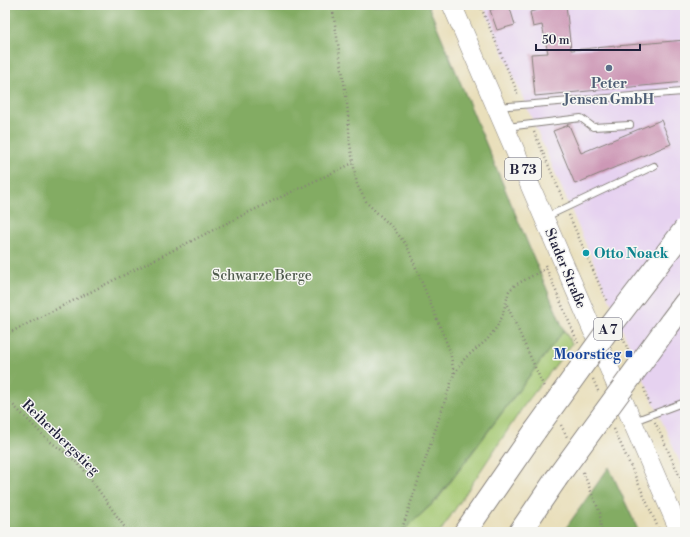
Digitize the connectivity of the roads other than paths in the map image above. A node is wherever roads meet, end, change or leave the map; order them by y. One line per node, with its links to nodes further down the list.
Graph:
1 (452, 5): 3 (main road, Stader Straße / B 73)
2 (685, 94): 3 (lane)
3 (496, 107): 5 (main road, Stader Straße / B 73)
4 (630, 125): 5 (lane)
5 (505, 127): 7 (main road, Stader Straße / B 73)
6 (654, 166): 7 (lane)
7 (544, 218): 11 (main road, Stader Straße / B 73)
8 (685, 229): 12 (highway, A 7, bridge)
9 (685, 303): 13 (highway, bridge)
10 (685, 402): 11 (lane)
11 (633, 422): 14 (main road, Stader Straße / B 73)
12 (465, 532)
13 (520, 532)
14 (680, 532)

